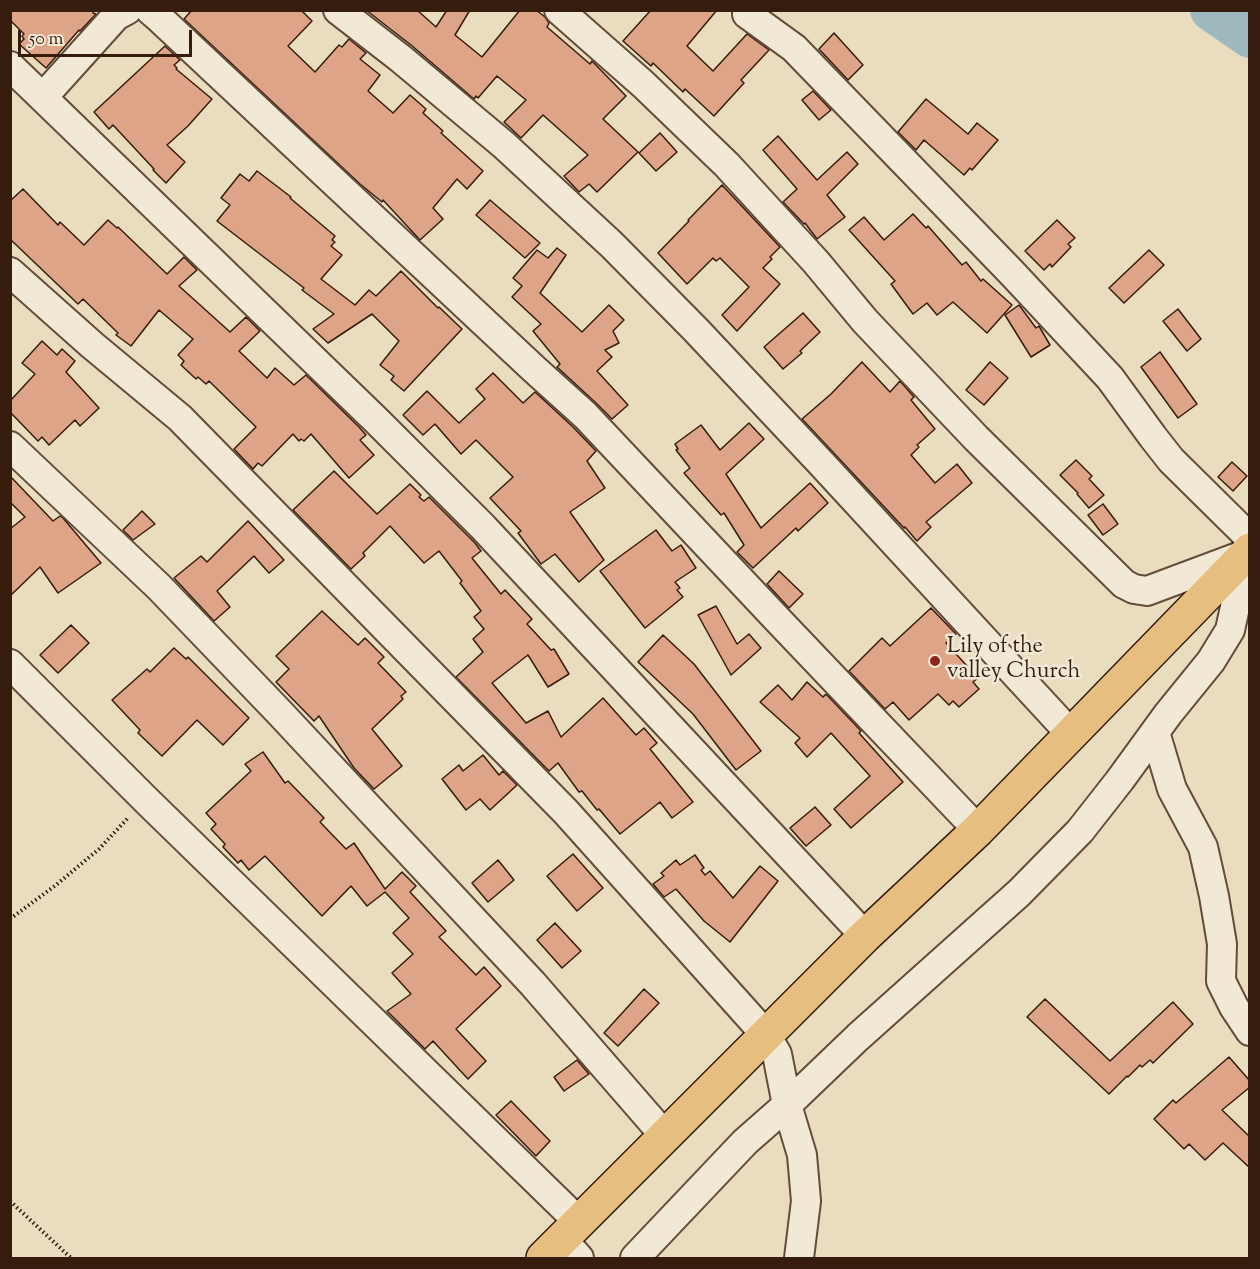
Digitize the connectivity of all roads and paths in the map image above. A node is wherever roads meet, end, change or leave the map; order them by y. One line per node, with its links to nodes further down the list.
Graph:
1 (127, 10): 7 (street)
2 (150, 10): 16 (street)
3 (338, 10): 14 (street)
4 (559, 10): 10 (street)
5 (747, 14): 10 (street)
6 (10, 66): 7 (street)
7 (43, 97): 18 (street)
8 (10, 272): 20 (street)
9 (10, 446): 22 (street)
10 (1248, 547): 11 (street); 14 (main road)
11 (1240, 636): 13 (street)
12 (10, 664): 15 (street)
13 (1155, 732): 19 (street); 21 (street)
14 (1070, 733): 16 (main road)
15 (146, 800): 17 (path); 24 (street)
16 (978, 830): 18 (main road)
17 (10, 919)
18 (865, 936): 20 (main road)
19 (1250, 1031)
20 (766, 1035): 21 (street); 22 (main road)
21 (787, 1105): 26 (street); 27 (street)
22 (665, 1136): 24 (main road)
23 (10, 1201): 25 (path)
24 (566, 1244)
25 (70, 1258)
26 (635, 1258)
27 (799, 1258)

